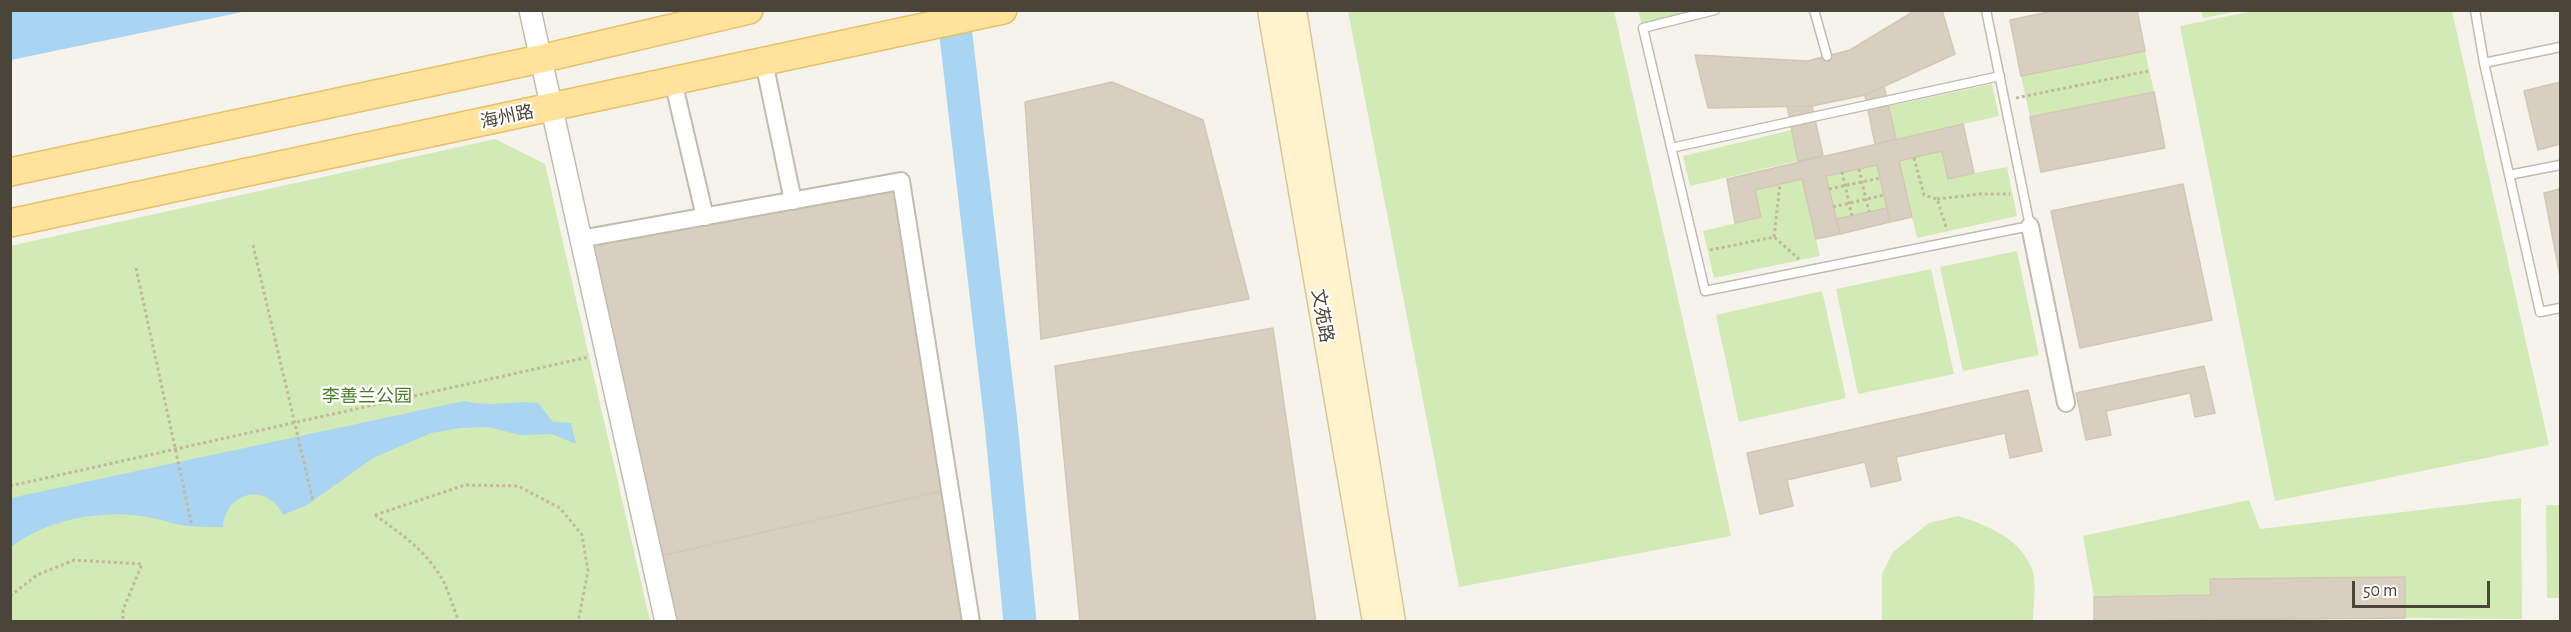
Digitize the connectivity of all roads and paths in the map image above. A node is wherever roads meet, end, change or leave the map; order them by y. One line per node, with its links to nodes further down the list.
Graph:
1 (530, 10): 12 (street)
2 (749, 10): 12 (main road)
3 (1270, 10): 61 (main road, 文苑路)
4 (1294, 10): 62 (main road, 文苑路)
5 (1814, 10): 11 (lane)
6 (1986, 10): 16 (lane)
7 (2475, 10): 14 (lane)
8 (999, 11): 13 (main road, 海州路)
9 (1714, 11): 20 (lane)
10 (2560, 47): 14 (lane)
11 (1827, 56)
12 (540, 59): 19 (street); 24 (main road)
13 (764, 62): 17 (main road, 海州路); 33 (street)
14 (2484, 63): 26 (lane)
15 (2150, 71): 18 (path)
16 (2000, 76): 18 (lane); 20 (lane)
17 (673, 81): 19 (main road, 海州路); 37 (street)
18 (2005, 100): 31 (lane)
19 (551, 107): 38 (main road, 海州路); 41 (street)
20 (1671, 148): 44 (lane)
21 (1914, 158): 32 (path)
22 (2560, 165): 26 (lane)
23 (1859, 169): 35 (path)
24 (10, 172)
25 (1842, 172): 36 (path)
26 (2509, 175): 47 (lane)
27 (1880, 178): 29 (path)
28 (1780, 184): 40 (path)
29 (1829, 189)
30 (1884, 195): 34 (path)
31 (2024, 195): 32 (path); 39 (lane)
32 (1937, 199): 42 (path)
33 (793, 201): 37 (street); 60 (street)
34 (1833, 207)
35 (1869, 212)
36 (1852, 216)
37 (705, 217): 41 (street)
38 (10, 223)
39 (2030, 226): 42 (lane); 49 (street)
40 (1774, 237): 44 (path); 46 (path)
41 (580, 239): 48 (street)
42 (1950, 242): 46 (lane)
43 (254, 244): 50 (path)
44 (1696, 253): 46 (lane)
45 (136, 268): 51 (path)
46 (1811, 270)
47 (2560, 308)
48 (606, 354): 50 (path); 59 (street)
49 (2066, 403)
50 (296, 423): 51 (path); 53 (path)
51 (175, 450): 52 (path); 54 (path)
52 (10, 486)
53 (313, 501)
54 (192, 526)
55 (10, 596): 56 (path)
56 (123, 621)
57 (459, 621): 58 (path)
58 (578, 621)
59 (666, 621)
60 (971, 621)
61 (1375, 621)
62 (1393, 621)

